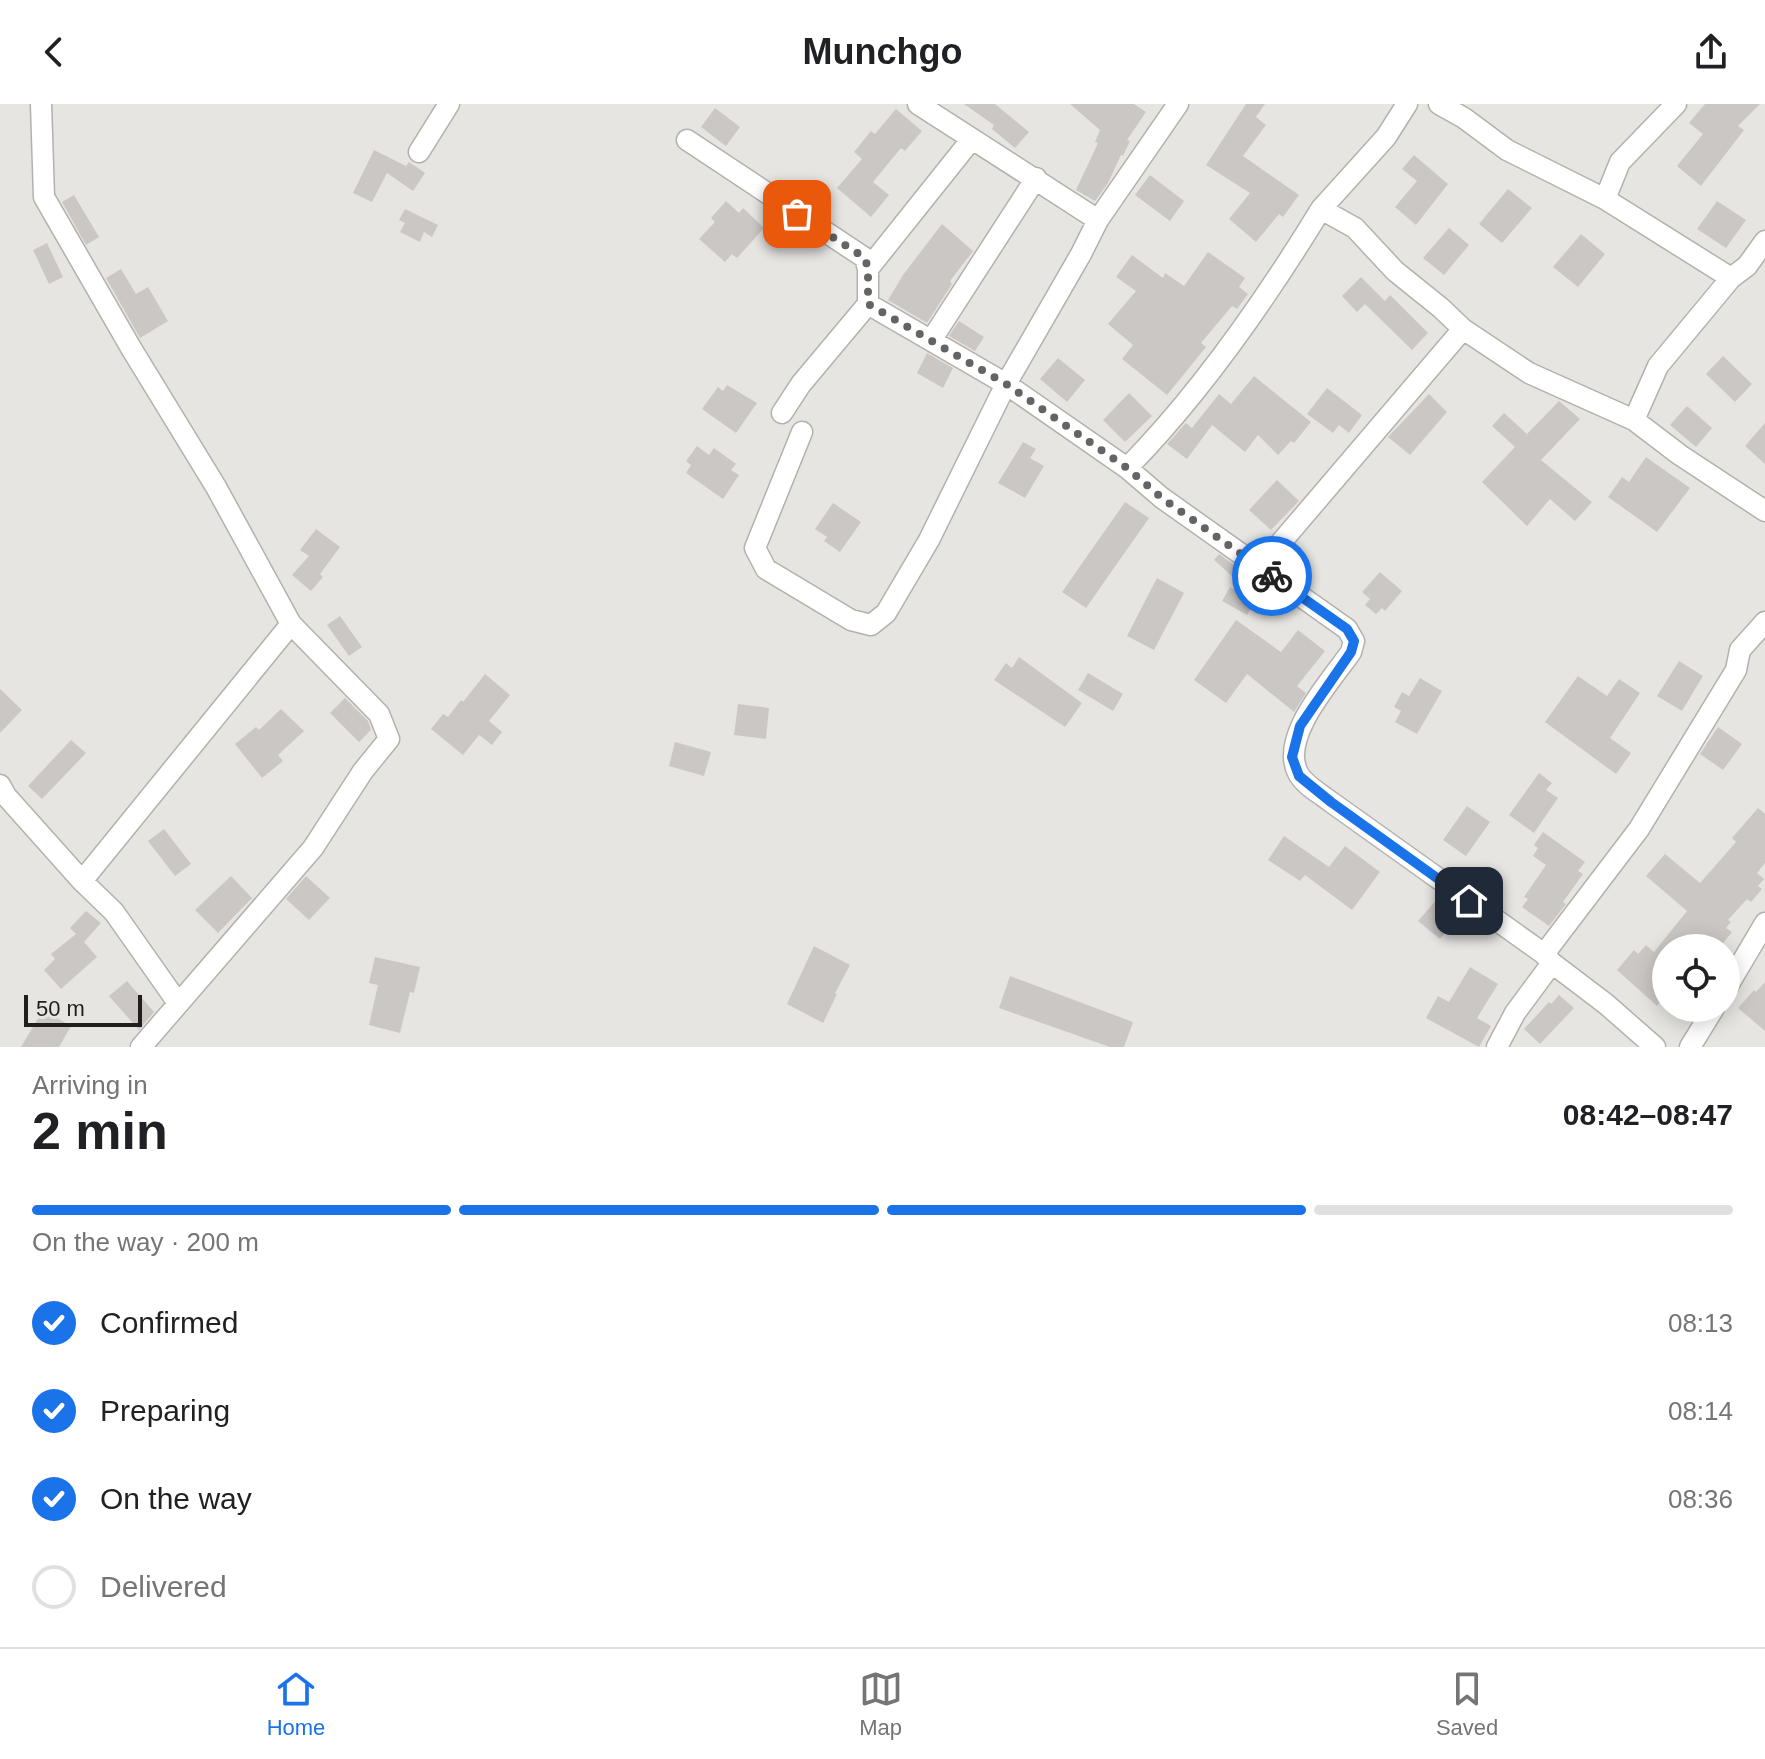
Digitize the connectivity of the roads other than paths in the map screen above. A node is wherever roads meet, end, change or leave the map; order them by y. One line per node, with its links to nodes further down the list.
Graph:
1 (41, 104): 29 (street)
2 (449, 104): 10 (street)
3 (918, 104): 9 (street)
4 (1178, 104): 14 (street)
5 (1407, 104): 13 (street)
6 (1439, 104): 12 (street)
7 (1676, 104): 12 (street)
8 (687, 140): 16 (street)
9 (971, 140): 11 (street); 16 (street)
10 (419, 152)
11 (1036, 178): 14 (street); 20 (street)
12 (1605, 199): 17 (street)
13 (1321, 209): 19 (street); 25 (street)
14 (1098, 220): 21 (street)
15 (1765, 241): 17 (street)
16 (868, 269): 18 (street)
17 (1731, 278): 23 (street)
18 (868, 304): 20 (street); 22 (street)
19 (1463, 329): 23 (street); 27 (street)
20 (932, 339): 21 (street)
21 (1006, 384): 24 (street); 25 (street)
22 (782, 413)
23 (1634, 420): 26 (street)
24 (802, 432)
25 (1127, 468): 27 (street)
26 (1762, 505)
27 (1260, 567): 33 (street)
28 (1765, 622): 33 (street)
29 (291, 624): 31 (street); 35 (street)
30 (0, 785): 31 (street)
31 (82, 881): 35 (street)
32 (1764, 926): 34 (street)
33 (1548, 959): 38 (street); 39 (street)
34 (1740, 966)
35 (178, 1003): 37 (street)
36 (1705, 1022): 40 (street)
37 (141, 1047)
38 (1497, 1047)
39 (1655, 1047)
40 (1690, 1047)

